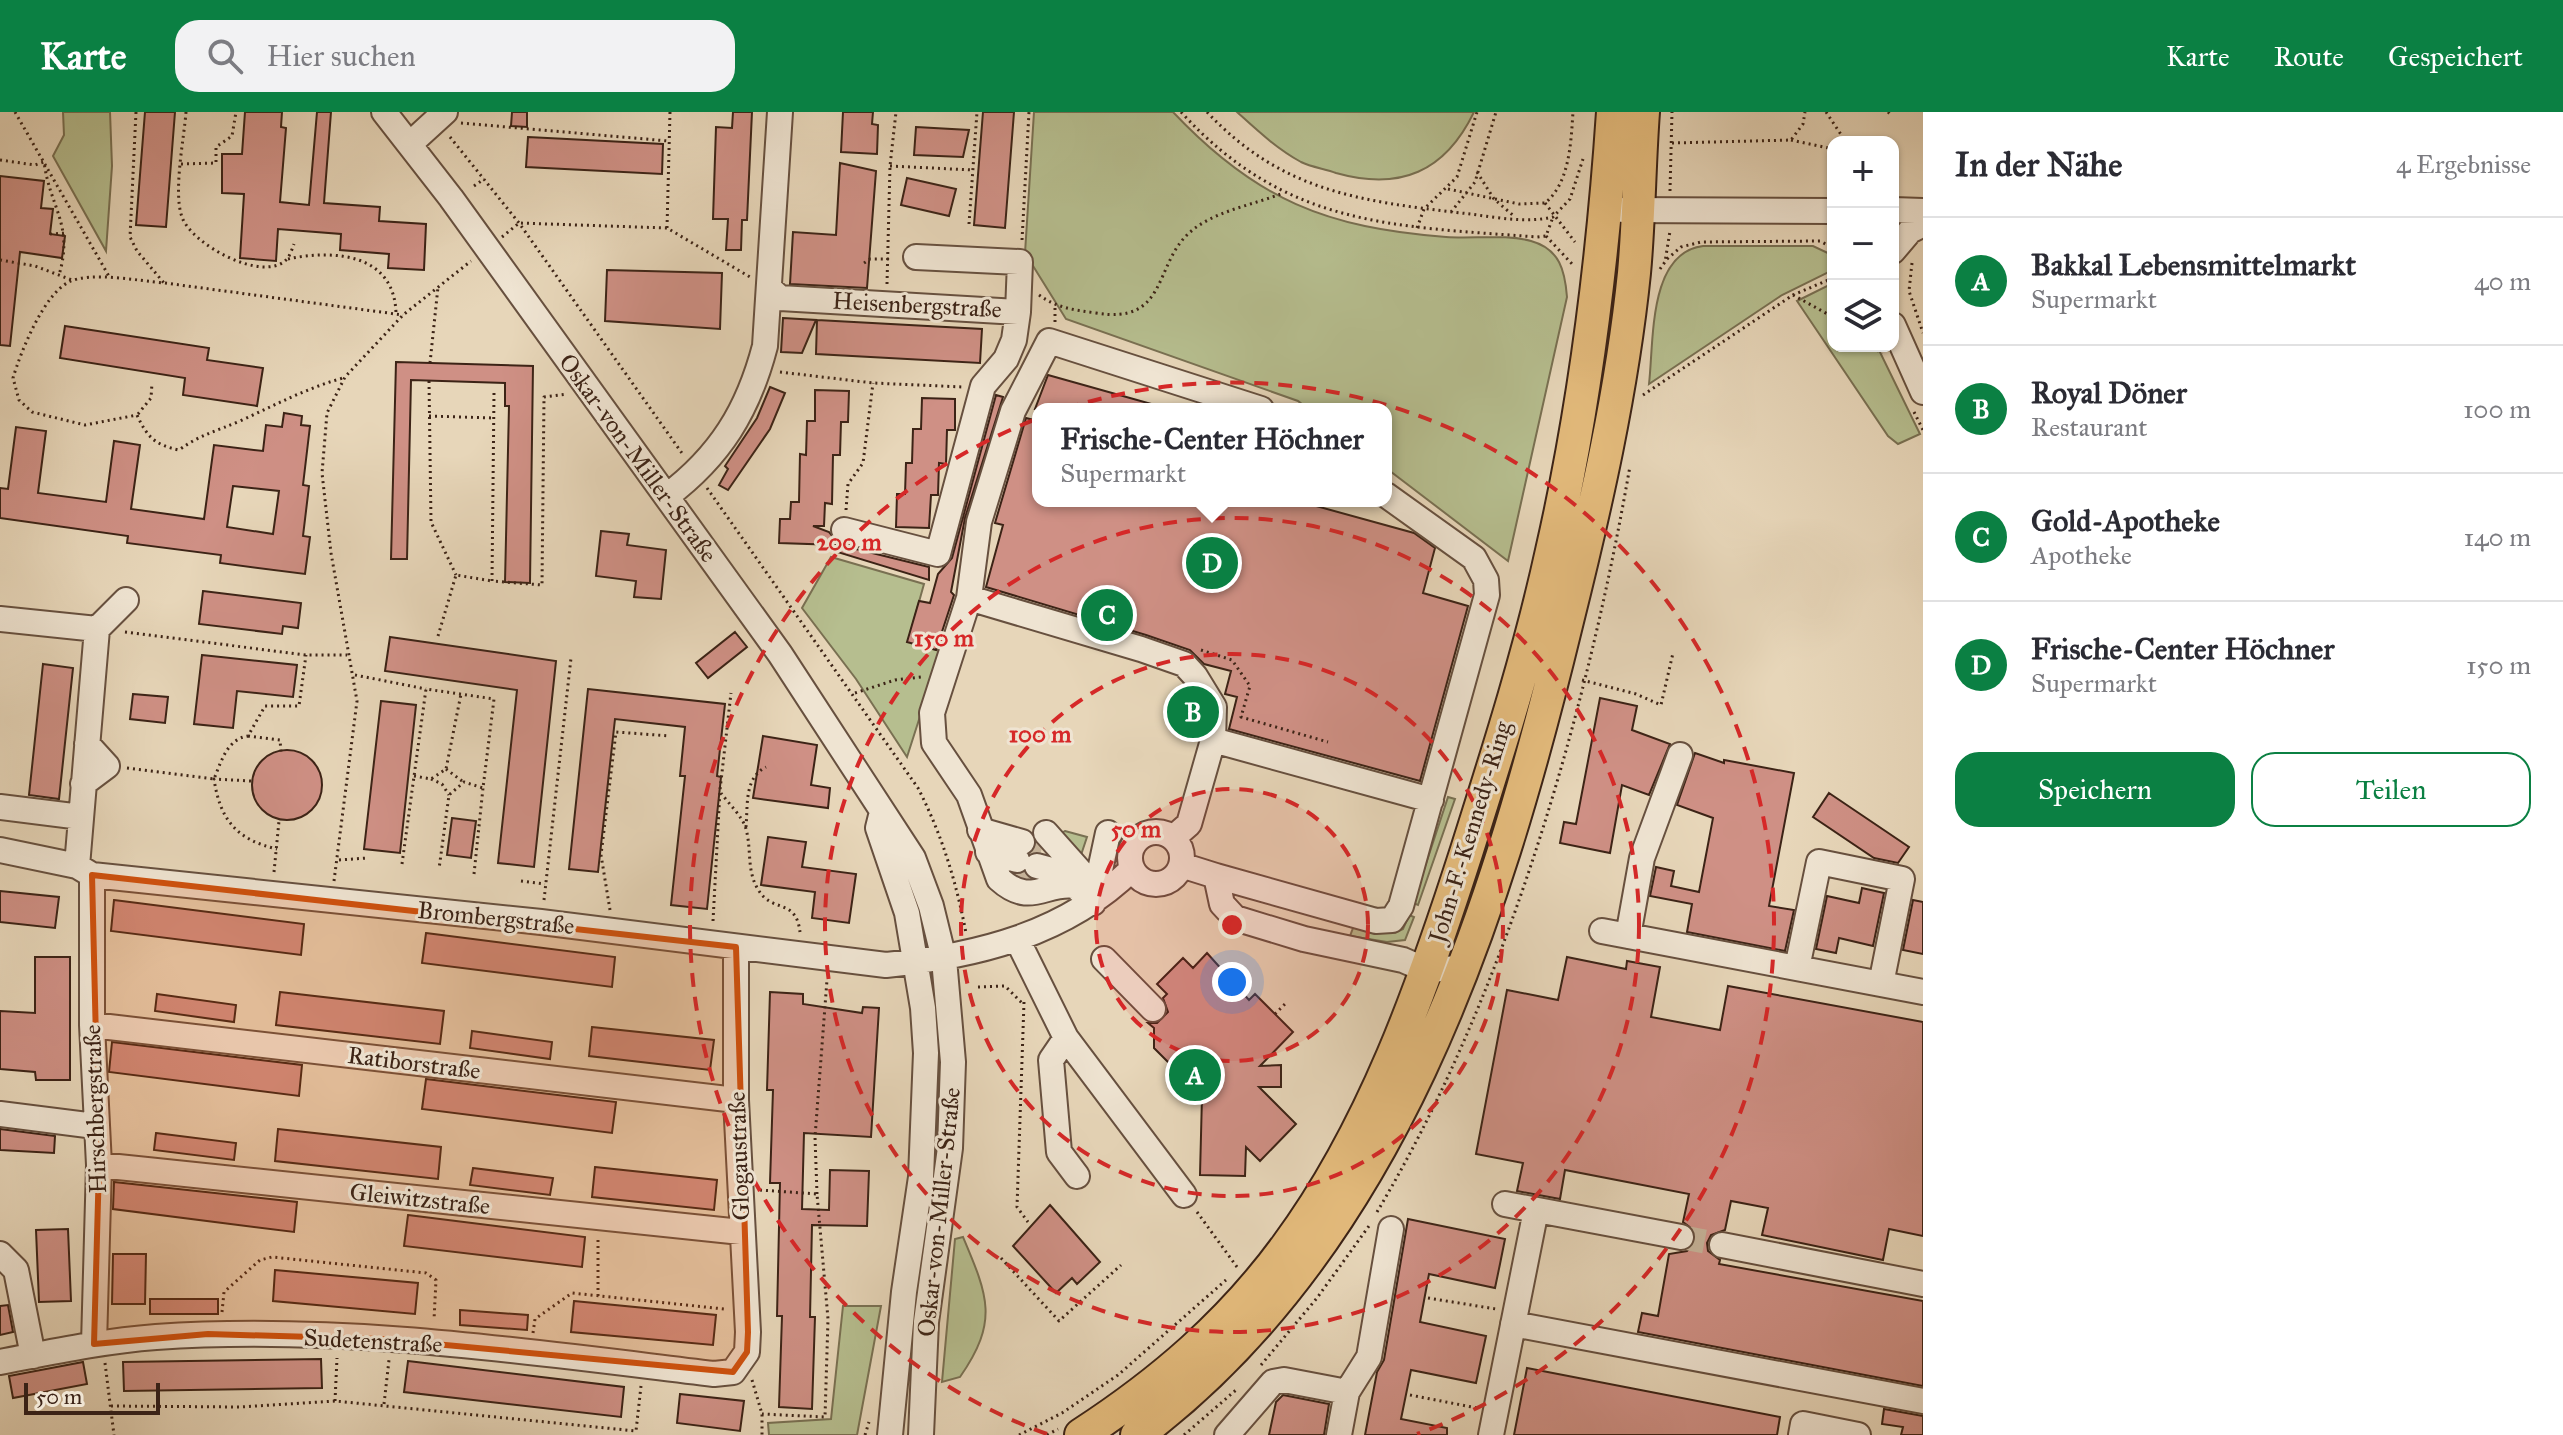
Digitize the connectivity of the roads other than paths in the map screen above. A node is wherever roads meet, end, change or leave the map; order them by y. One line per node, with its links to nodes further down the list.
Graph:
1 (384, 112): 6 (street, Oskar-von-Miller-Straße)
2 (780, 112): 15 (street)
3 (1613, 112): 7 (main road, John-F.-Kennedy-Ring)
4 (1643, 112): 8 (main road, John-F.-Kennedy-Ring)
5 (441, 117): 6 (street)
6 (411, 143): 20 (street, Oskar-von-Miller-Straße)
7 (1605, 210): 8 (street); 51 (main road, John-F.-Kennedy-Ring)
8 (1637, 210): 10 (street); 52 (main road, John-F.-Kennedy-Ring)
9 (1899, 210): 11 (street)
10 (1827, 211)
11 (1923, 211)
12 (1923, 224): 13 (street)
13 (1903, 255)
14 (916, 257): 16 (street, Heisenbergstraße)
15 (769, 288): 16 (street, Heisenbergstraße); 20 (street)
16 (1018, 312): 22 (street)
17 (1899, 338): 18 (street)
18 (1923, 392)
19 (1242, 403): 23 (street)
20 (667, 496): 33 (street, Oskar-von-Miller-Straße)
21 (1392, 499): 31 (street)
22 (844, 530)
23 (969, 598): 27 (street); 38 (street)
24 (126, 600): 26 (street)
25 (0, 619): 26 (street)
26 (97, 629): 28 (street)
27 (1213, 740): 31 (street); 36 (street)
28 (87, 744): 30 (street); 30 (street)
29 (1680, 755): 45 (street)
30 (83, 784): 34 (street)
31 (1431, 800): 42 (street)
32 (0, 807): 34 (street)
33 (882, 812): 48 (street, Oskar-von-Miller-Straße); 50 (street, Oskar-von-Miller-Straße)
34 (81, 817): 41 (street)
35 (1108, 833): 43 (street)
36 (1173, 838): 39 (street); 40 (street)
37 (0, 850): 41 (street, Brombergstraße)
38 (1023, 852): 43 (street); 43 (street)
39 (1181, 865): 40 (street); 42 (street)
40 (1132, 869): 43 (street, Brombergstraße)
41 (85, 870): 47 (street, Brombergstraße); 57 (street, Hirschbergstraße)
42 (1216, 876): 51 (street)
43 (1093, 888): 46 (street, Brombergstraße)
44 (1602, 931): 45 (street)
45 (1628, 936): 53 (street)
46 (1018, 941): 48 (street, Brombergstraße); 58 (street)
47 (724, 946): 50 (street, Brombergstraße); 59 (street, Glogaustraße)
48 (944, 959): 50 (street, Brombergstraße); 81 (street, Oskar-von-Miller-Straße)
49 (1104, 959): 56 (street)
50 (916, 963): 80 (street, Oskar-von-Miller-Straße)
51 (1414, 965): 52 (street); 82 (main road, John-F.-Kennedy-Ring)
52 (1460, 968): 83 (main road, John-F.-Kennedy-Ring)
53 (1797, 968): 54 (street); 54 (street)
54 (1881, 984): 55 (street)
55 (1923, 992)
56 (1153, 1009)
57 (92, 1025): 59 (street, Ratiborstraße); 61 (street, Hirschbergstraße)
58 (1066, 1038): 63 (street); 64 (street)
59 (736, 1100): 68 (street, Glogaustraße)
60 (0, 1114): 61 (street)
61 (95, 1126): 62 (street, Hirschbergstraße)
62 (99, 1165): 68 (street, Gleiwitzstraße); 74 (street, Hirschbergstraße)
63 (1077, 1176)
64 (1184, 1195)
65 (1505, 1204): 66 (street)
66 (1536, 1210): 69 (street); 73 (street)
67 (1391, 1229): 78 (street)
68 (741, 1232): 77 (street, Glogaustraße)
69 (1681, 1237)
70 (1722, 1245): 72 (street)
71 (0, 1254): 75 (street)
72 (1923, 1284)
73 (1513, 1324): 79 (street); 86 (street)
74 (98, 1343): 75 (street, Sudetenstraße); 77 (street, Sudetenstraße)
75 (33, 1356): 76 (street, Sudetenstraße)
76 (0, 1362)
77 (742, 1363)
78 (1347, 1392): 84 (street); 85 (street)
79 (1923, 1401)
80 (890, 1435)
81 (921, 1435)
82 (1081, 1435)
83 (1137, 1435)
84 (1227, 1435)
85 (1339, 1435)
86 (1491, 1435)
87 (1801, 1435): 88 (street)
88 (1858, 1435)

